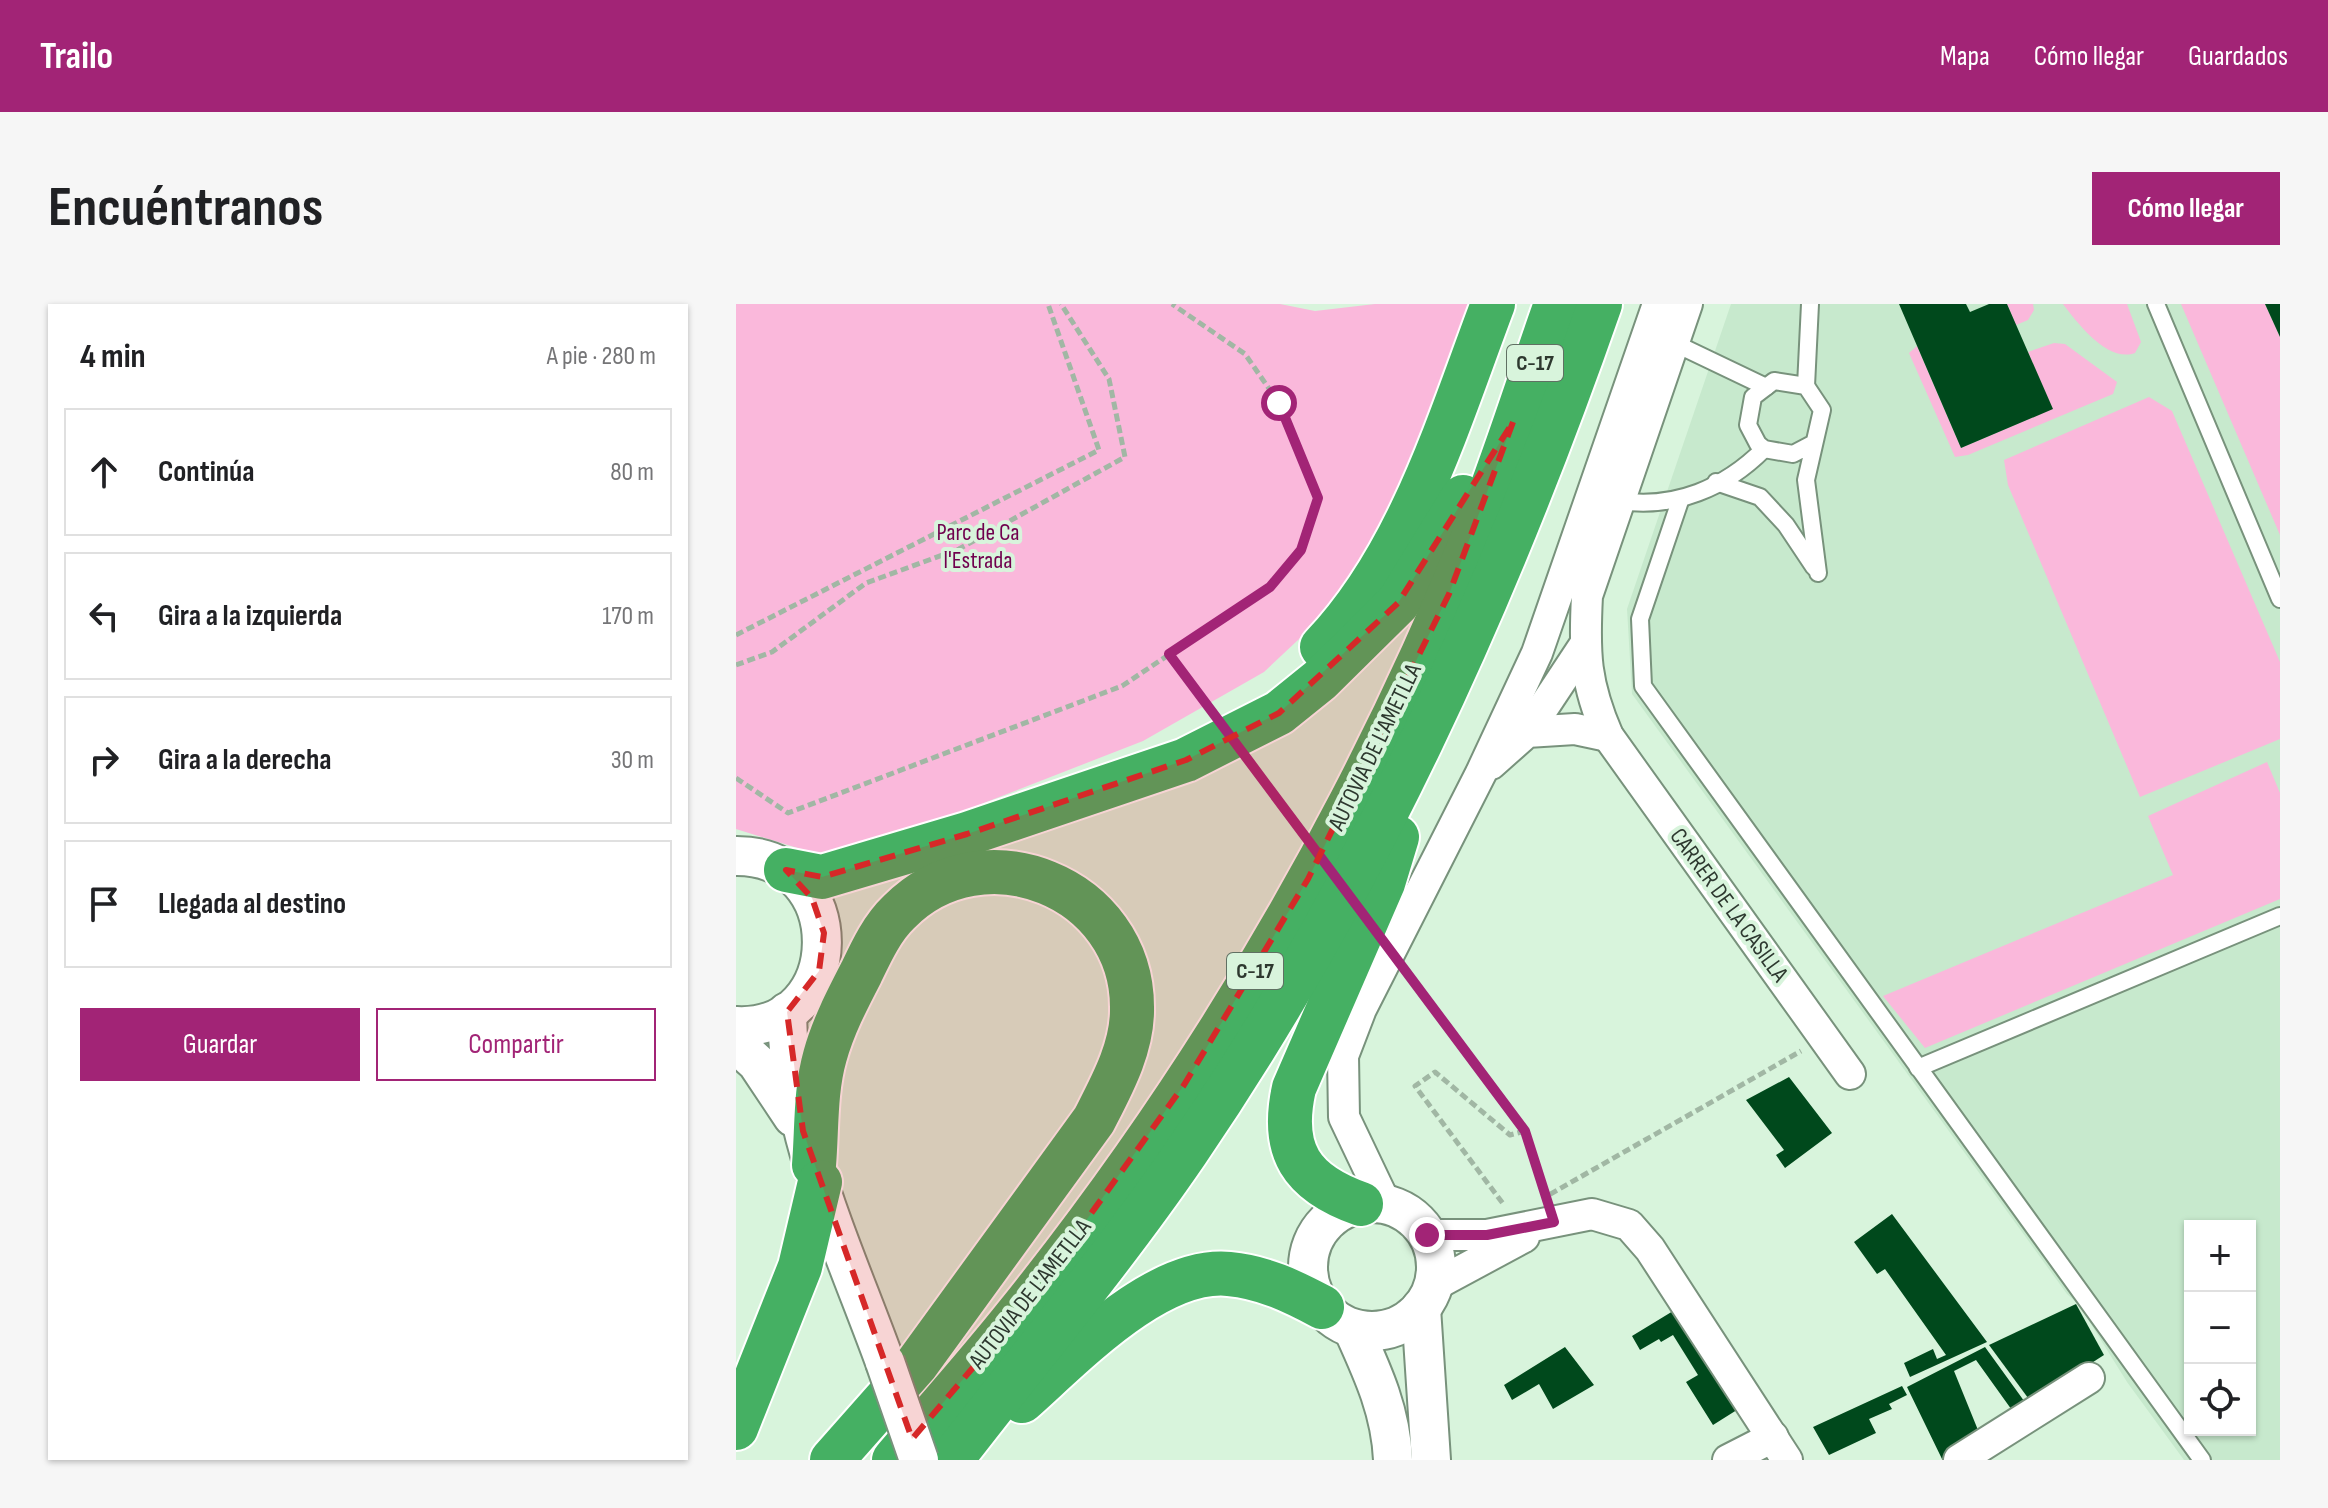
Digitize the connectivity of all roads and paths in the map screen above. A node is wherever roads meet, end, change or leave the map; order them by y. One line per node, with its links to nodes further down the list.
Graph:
1 (1048, 304): 21 (path)
2 (1061, 304): 24 (path)
3 (1172, 304): 23 (path)
4 (1493, 304): 30 (highway)
5 (1556, 304): 14 (highway, AUTOVIA DE L'AMETLLA / C-17)
6 (1600, 304): 27 (highway, AUTOVIA DE L'AMETLLA / C-17)
7 (1658, 304): 28 (street)
8 (1687, 304): 11 (street, CARRER DE LA CASILLA)
9 (1810, 304): 12 (lane)
10 (2156, 304): 20 (lane)
11 (1674, 343): 13 (lane); 18 (street, CARRER DE LA CASILLA)
12 (1806, 386): 13 (lane); 15 (lane)
13 (1766, 387): 16 (lane)
14 (1513, 422): 30 (highway); 52 (highway, AUTOVIA DE L'AMETLLA / C-17)
15 (1812, 444): 16 (lane); 17 (lane)
16 (1764, 449): 17 (lane)
17 (1716, 482): 19 (lane)
18 (1620, 501): 19 (lane); 22 (street, CARRER DE LA CASILLA)
19 (1680, 501): 38 (lane)
20 (2280, 599)
21 (736, 635)
22 (1584, 646): 25 (street); 26 (street, CARRER DE LA CASILLA)
23 (1169, 654): 29 (path); 40 (path, bridge)
24 (736, 665)
25 (1527, 732): 26 (street); 28 (street)
26 (1608, 736): 36 (street, CARRER DE LA CASILLA)
27 (1416, 758): 42 (highway); 54 (highway, AUTOVIA DE L'AMETLLA / C-17)
28 (1481, 773): 42 (street)
29 (736, 778)
30 (1087, 792): 32 (highway)
31 (737, 855): 32 (street)
32 (786, 870): 34 (street)
33 (2280, 916): 38 (lane)
34 (787, 1012): 35 (street); 41 (street)
35 (736, 1026)
36 (1822, 1036): 39 (street, CARRER DE LA CASILLA); 43 (path)
37 (736, 1044): 41 (street)
38 (1918, 1068): 59 (lane)
39 (1850, 1074)
40 (1525, 1131): 43 (path); 44 (path)
41 (812, 1159): 49 (highway); 51 (highway); 53 (street, bridge)
42 (1374, 1204): 45 (street); 47 (street)
43 (1545, 1206): 45 (street); 46 (street); 50 (street)
44 (1507, 1209)
45 (1427, 1235): 46 (street)
46 (1427, 1297): 47 (street); 56 (street)
47 (1338, 1318): 54 (highway); 55 (street)
48 (2089, 1378): 58 (street)
49 (736, 1428)
50 (1780, 1449): 57 (street)
51 (832, 1460)
52 (894, 1460)
53 (919, 1460)
54 (952, 1460)
55 (1393, 1460)
56 (1431, 1460)
57 (1728, 1460)
58 (1959, 1460)
59 (2202, 1460)

